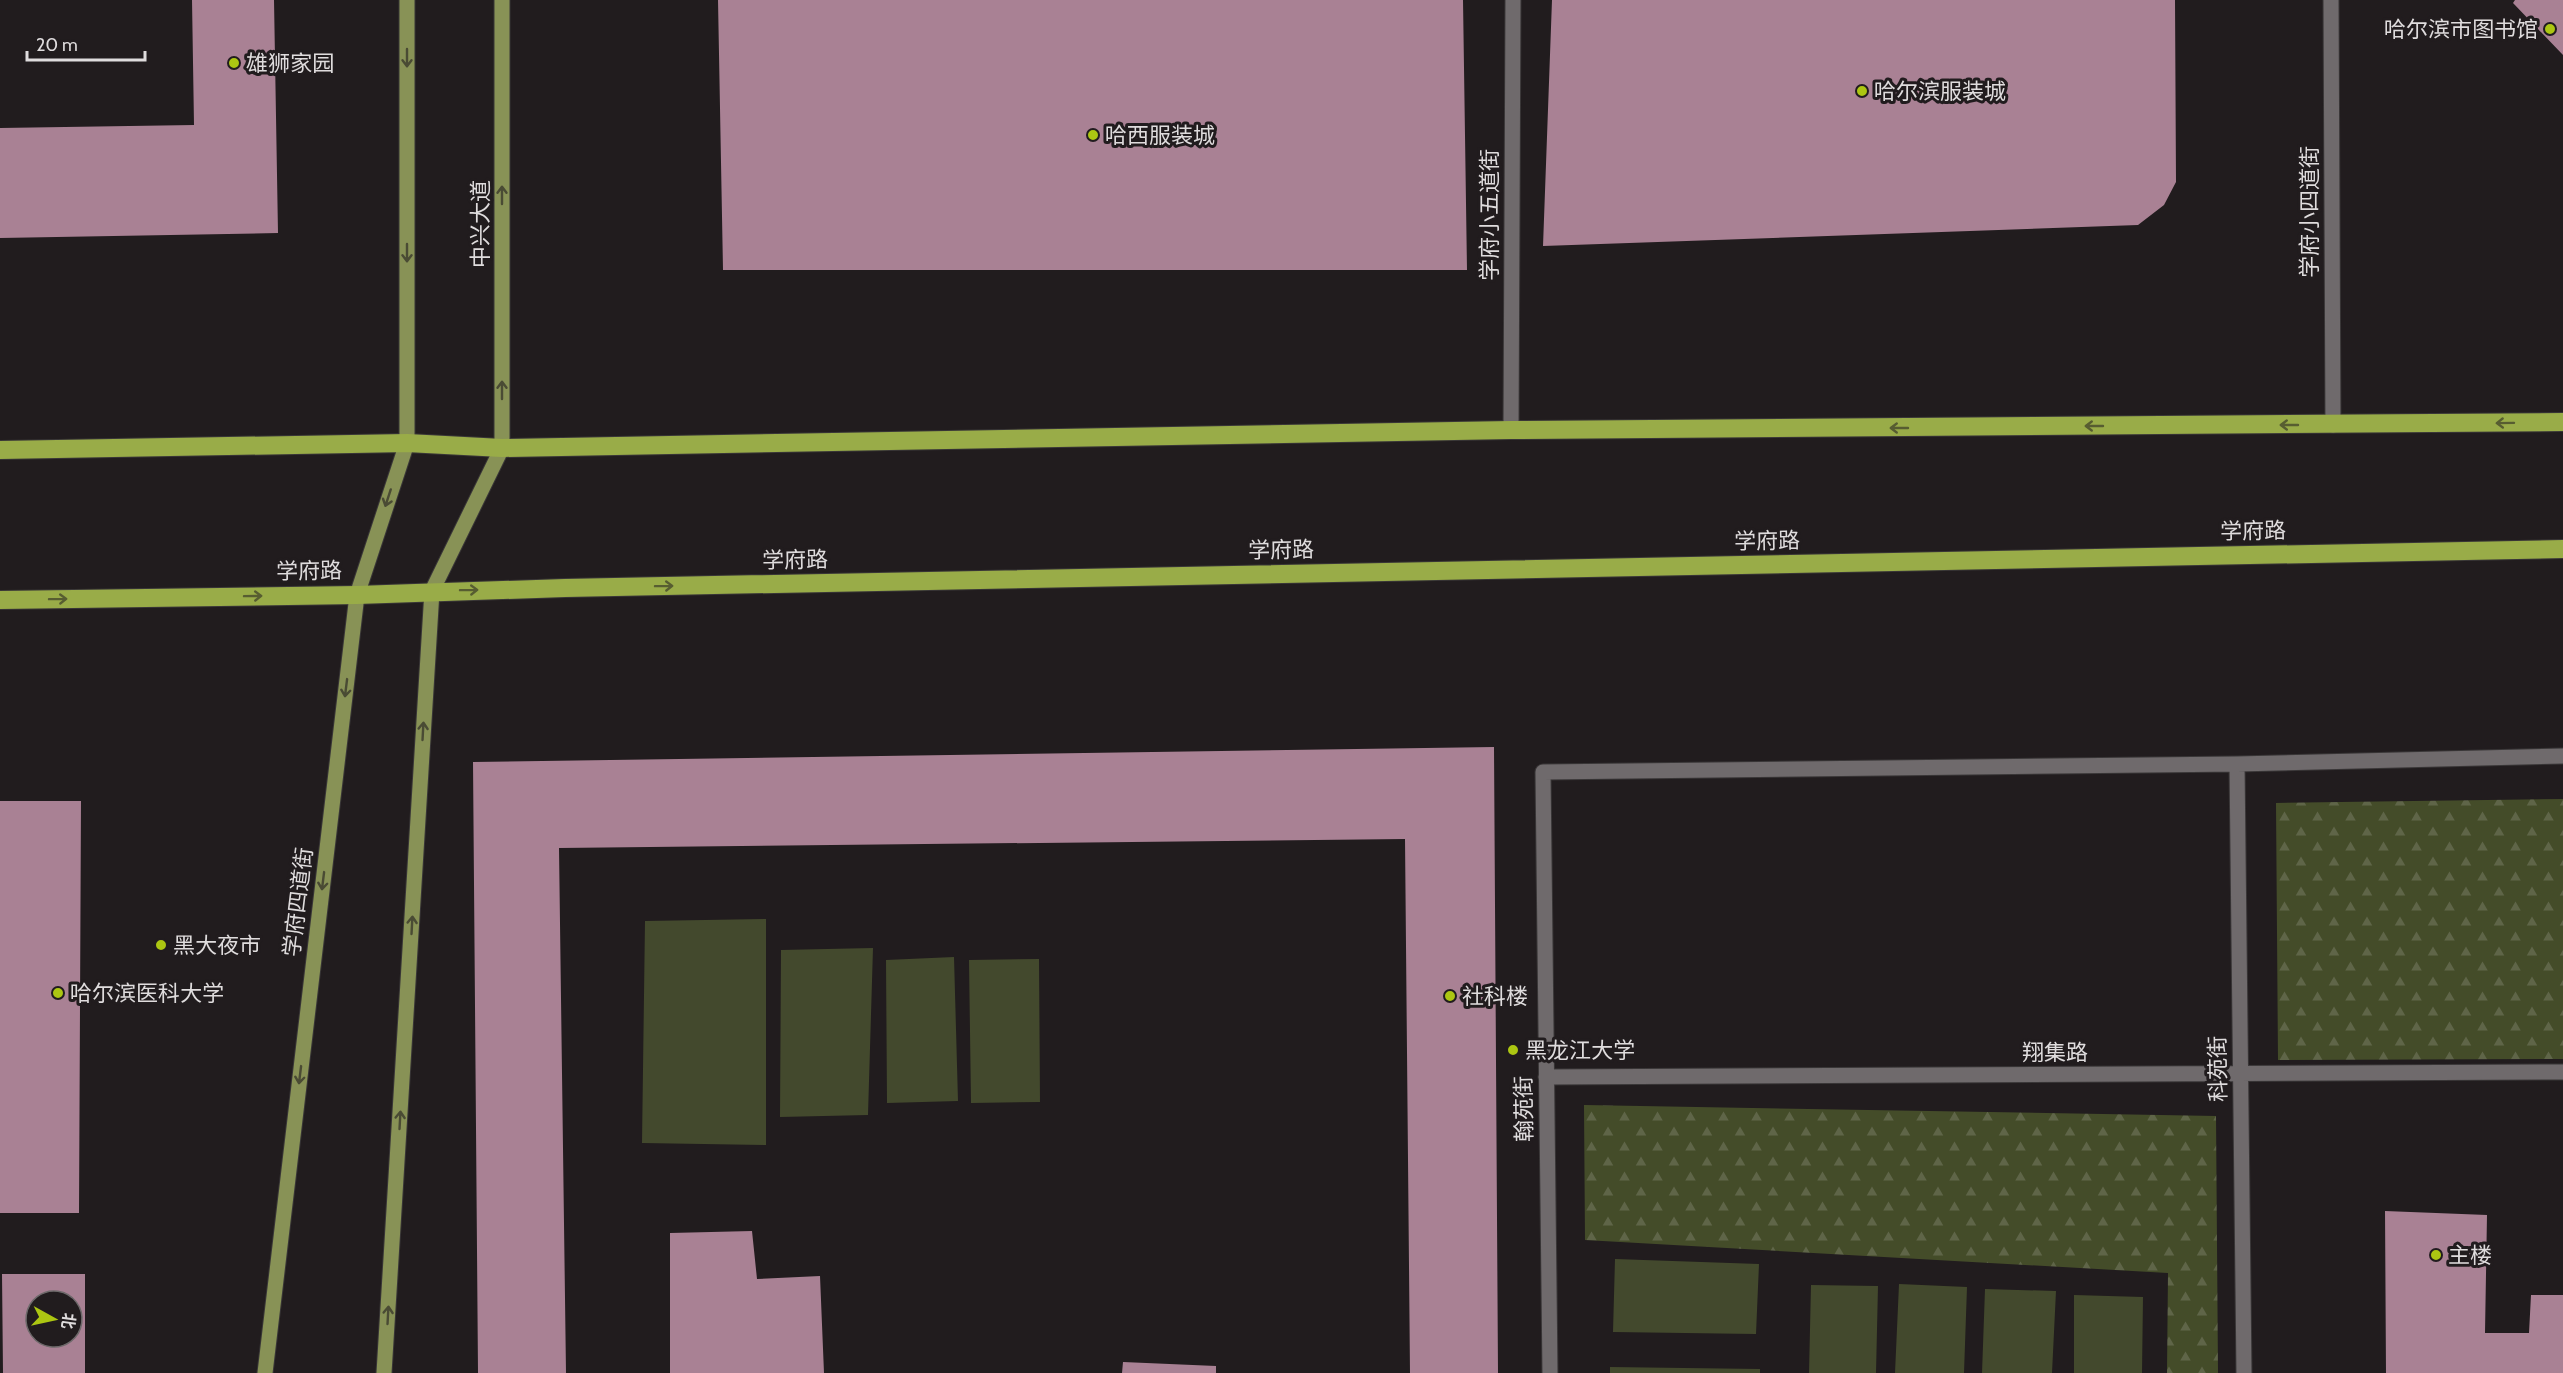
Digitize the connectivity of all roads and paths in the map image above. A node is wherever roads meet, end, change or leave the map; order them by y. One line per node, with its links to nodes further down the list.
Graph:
1 (407, 0): 8 (main road, one-way to 8)
2 (502, 0): 9 (main road, 中兴大道, one-way to 2)
3 (1513, 0): 7 (street, 学府小五道街)
4 (2331, 0): 6 (street, 学府小四道街)
5 (2563, 422): 6 (highway, one-way to 6)
6 (2333, 425): 7 (highway, one-way to 7)
7 (1511, 430): 9 (highway)
8 (407, 443): 9 (highway); 10 (highway); 13 (main road, 学府四道街, one-way to 13)
9 (502, 448): 12 (main road)
10 (0, 450)
11 (2563, 549): 12 (highway, 学府路, one-way to 11)
12 (432, 591): 13 (highway, 学府路); 21 (main road, one-way to 12)
13 (357, 595): 14 (highway, 学府路, one-way to 13); 20 (main road, 学府四道街, one-way to 20)
14 (0, 600)
15 (2563, 756): 16 (street)
16 (2237, 764): 18 (street, 科苑街); 19 (street, 翰苑街)
17 (2563, 1072): 18 (street, 翔集路)
18 (2241, 1074): 19 (street, 翔集路); 23 (street, 科苑街)
19 (1546, 1077): 22 (street, 翰苑街)
20 (265, 1373)
21 (384, 1373)
22 (1550, 1373)
23 (2244, 1373)

